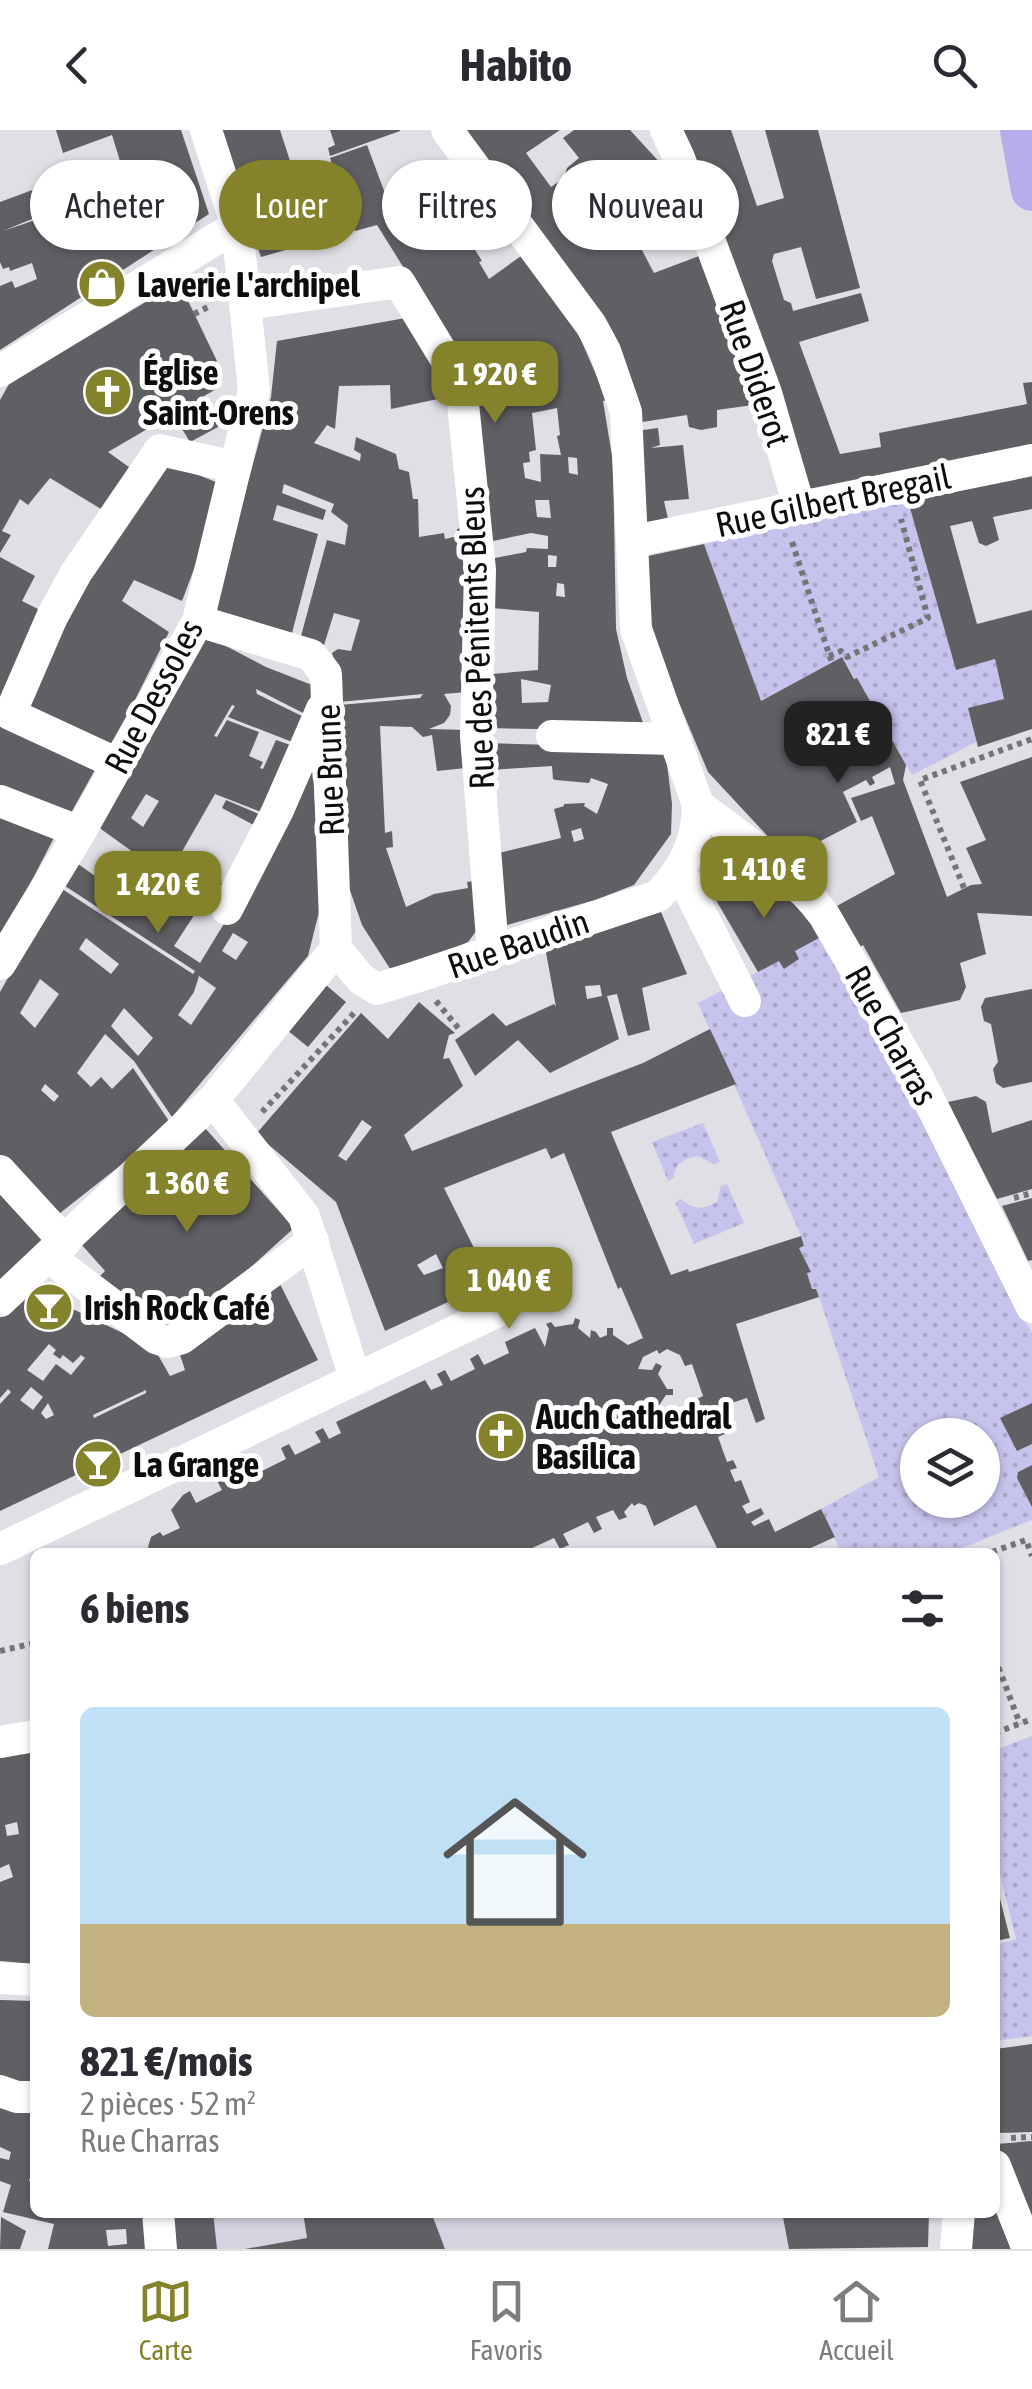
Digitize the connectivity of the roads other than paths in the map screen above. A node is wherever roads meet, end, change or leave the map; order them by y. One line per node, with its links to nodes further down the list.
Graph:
1 (206, 130): 5 (street, Rue Dessoles)
2 (447, 130): 14 (street)
3 (666, 130): 13 (street, Rue Diderot)
4 (1021, 130): 6 (main road)
5 (219, 172)
6 (1032, 190)
7 (219, 236): 10 (street)
8 (239, 250): 9 (street, Rue Dessoles)
9 (246, 304): 12 (street, Rue Dessoles); 26 (street, Rue des Pénitents Bleus)
10 (0, 370)
11 (1032, 460): 13 (street, Rue Gilbert Bregail)
12 (235, 467): 15 (street, Rue Dessoles); 19 (street)
13 (793, 516): 14 (street, Rue Gilbert Bregail)
14 (634, 541): 18 (street)
15 (198, 622): 16 (street, Rue Brune); 19 (street, Rue Dessoles)
16 (326, 700): 24 (street); 25 (street, Rue Brune)
17 (552, 736): 18 (street)
18 (675, 739): 21 (street)
19 (118, 764): 22 (street, Rue Dessoles)
20 (0, 801): 22 (street)
21 (698, 806): 23 (street); 34 (street, Rue Charras)
22 (80, 832): 27 (street, Rue Dessoles)
23 (669, 884): 26 (street, Rue Baudin); 28 (street)
24 (227, 908)
25 (336, 949): 26 (street, Rue Baudin); 29 (street)
26 (493, 951)
27 (1, 960)
28 (745, 1000)
29 (213, 1100): 31 (street); 32 (street)
30 (0, 1171): 32 (street)
31 (313, 1241): 32 (street); 36 (street)
32 (57, 1249): 33 (street)
33 (0, 1302)
34 (1032, 1307)
35 (498, 1311): 36 (street)
36 (355, 1378): 37 (street)
37 (0, 1548)
38 (30, 1737): 39 (street)
39 (0, 1742)
40 (0, 1978): 41 (street)
41 (30, 1980)
42 (0, 2090): 43 (street)
43 (30, 2097)
44 (1000, 2179): 49 (street)
45 (158, 2218): 47 (street)
46 (959, 2218): 48 (street)
47 (161, 2249)
48 (956, 2249)
49 (1028, 2249)

